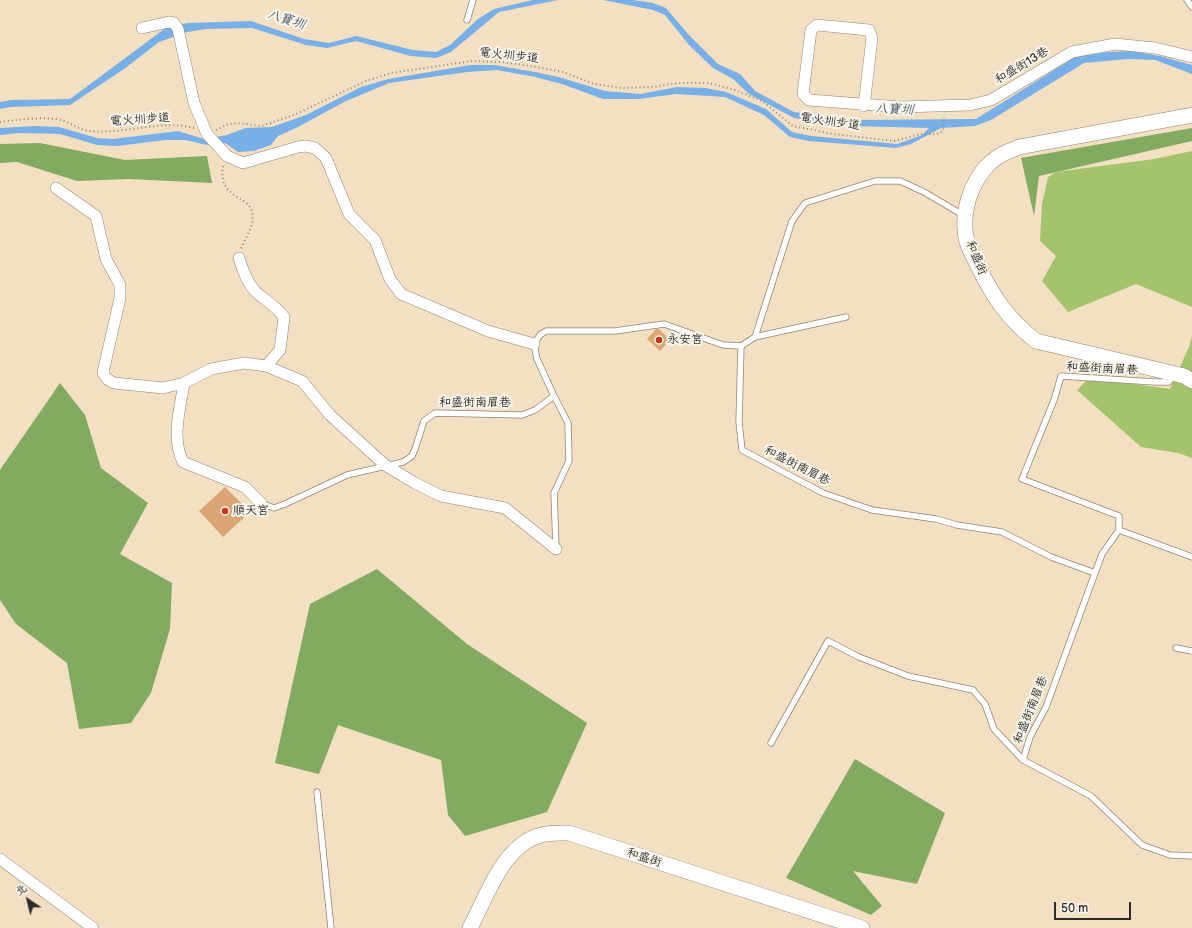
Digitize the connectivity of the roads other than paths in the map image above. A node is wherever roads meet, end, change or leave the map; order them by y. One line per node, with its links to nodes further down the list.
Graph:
1 (473, 0): 4 (lane)
2 (1187, 0): 3 (lane)
3 (1192, 6)
4 (467, 20)
5 (142, 28): 14 (street)
6 (1192, 57): 7 (street, 和盛街13巷)
7 (864, 106): 7 (street, 和盛街13巷)
8 (1192, 115): 10 (main road, 和盛街)
9 (56, 188): 19 (street)
10 (965, 216): 13 (lane); 17 (main road, 和盛街)
11 (238, 258): 16 (street)
12 (846, 317): 13 (lane)
13 (755, 337): 15 (lane)
14 (534, 344): 15 (lane); 20 (lane)
15 (741, 346): 26 (lane, 和盛街南眉巷)
16 (266, 366): 19 (street); 21 (street)
17 (1175, 374): 18 (main road, 和盛街); 23 (lane, 和盛街南眉巷)
18 (1192, 381)
19 (184, 383): 22 (street)
20 (554, 396): 21 (lane, 和盛街南眉巷); 24 (lane)
21 (385, 465): 22 (lane, 和盛街南眉巷); 24 (street)
22 (261, 503)
23 (1119, 530): 25 (lane); 26 (lane, 和盛街南眉巷)
24 (556, 549)
25 (1192, 557)
26 (1095, 573): 30 (lane, 和盛街南眉巷)
27 (1176, 648): 28 (lane)
28 (1192, 651)
29 (771, 743): 30 (lane)
30 (1024, 760): 32 (lane, 和盛街南眉巷)
31 (317, 792): 35 (lane)
32 (1192, 856)
33 (0, 859): 34 (street)
34 (93, 928)
35 (331, 928)
36 (470, 928): 37 (main road, 和盛街)
37 (862, 928)

